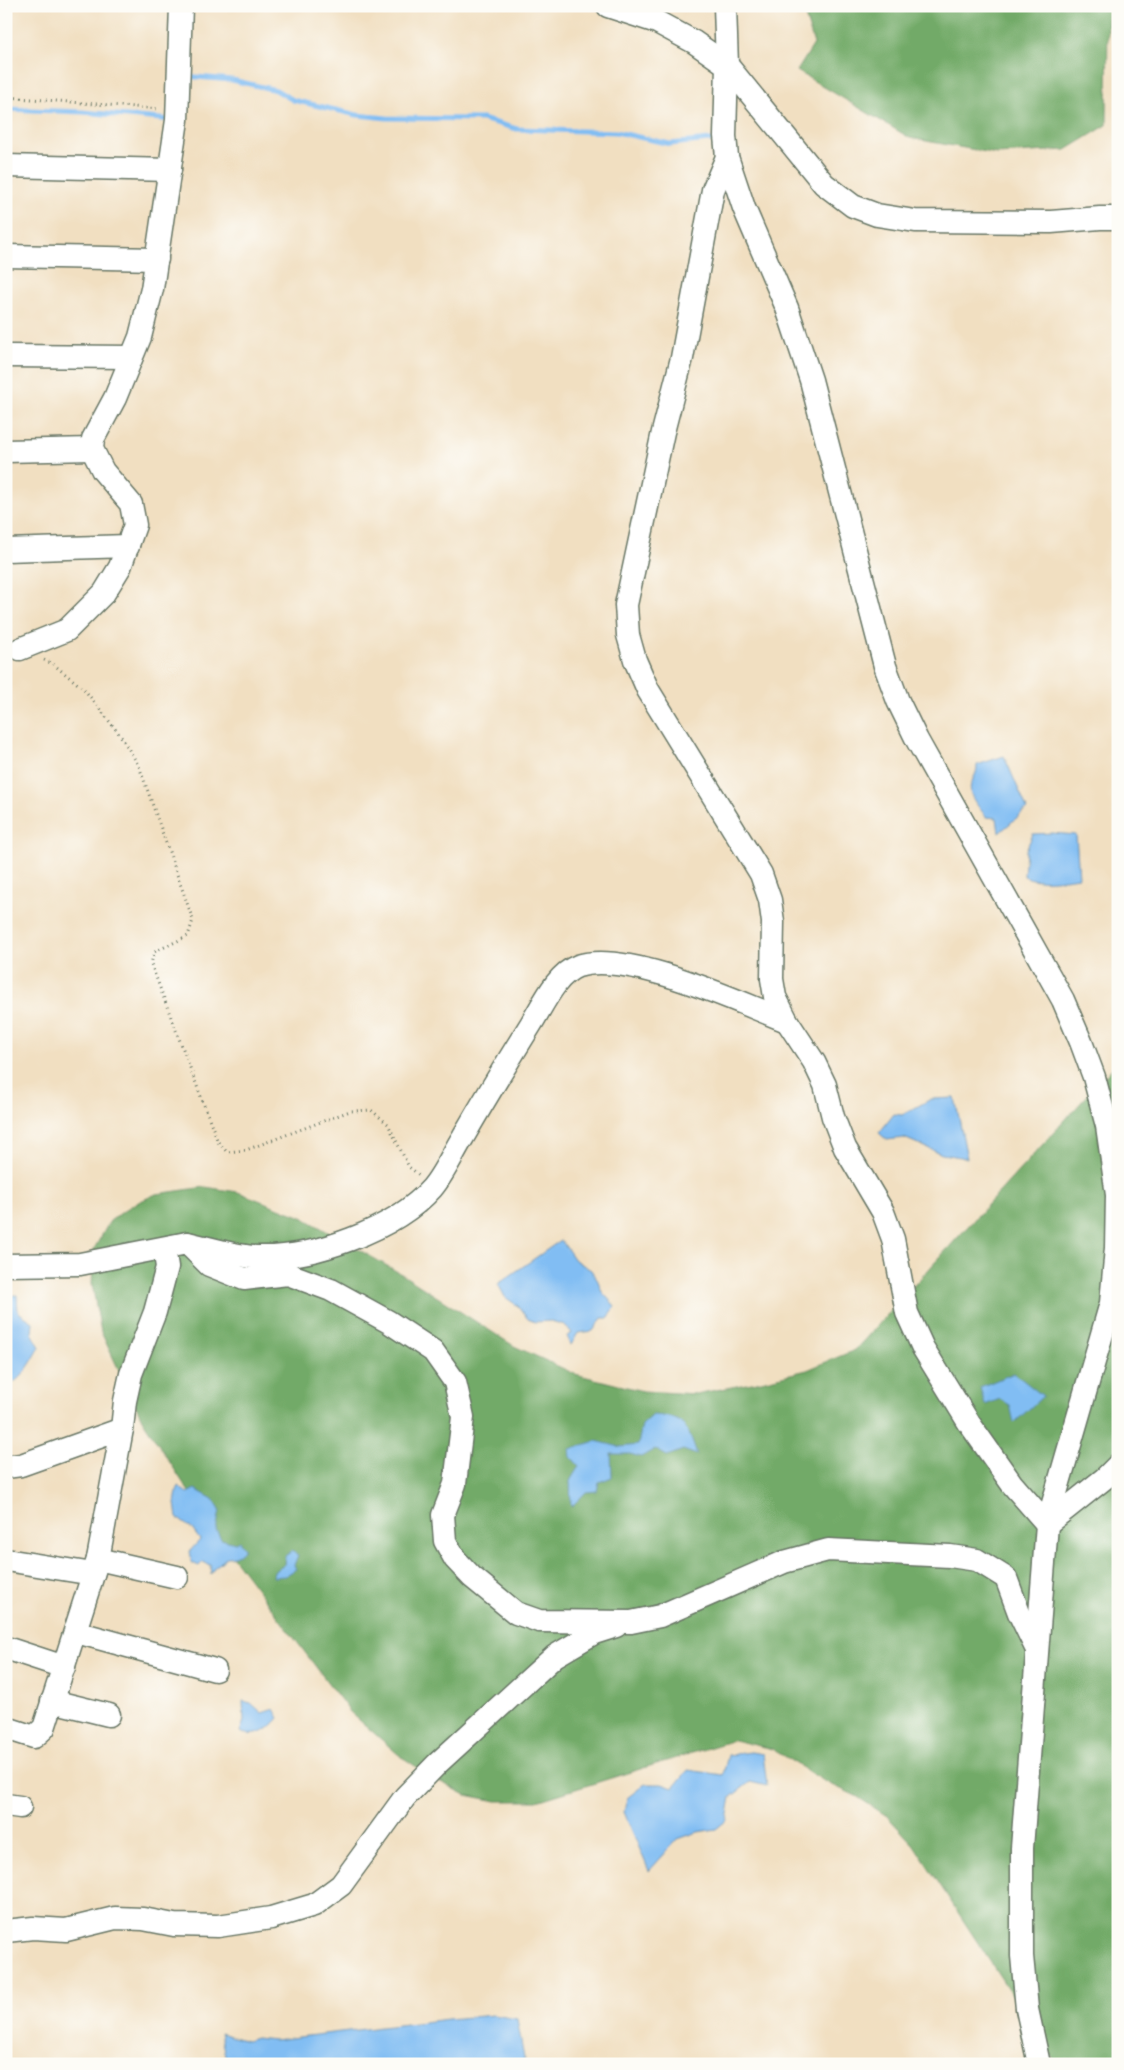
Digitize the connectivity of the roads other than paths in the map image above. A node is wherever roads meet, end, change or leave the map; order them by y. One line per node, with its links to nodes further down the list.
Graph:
1 (181, 6): 7 (street)
2 (608, 6): 4 (street)
3 (725, 6): 4 (street)
4 (727, 66): 5 (street); 8 (street)
5 (727, 157): 18 (street); 25 (street)
6 (6, 166): 7 (street)
7 (170, 170): 10 (street)
8 (1118, 218)
9 (6, 256): 10 (street)
10 (157, 259): 12 (street)
11 (6, 356): 12 (street)
12 (132, 358): 13 (street)
13 (92, 449): 14 (street); 15 (street)
14 (6, 451)
15 (128, 546): 16 (street); 17 (street)
16 (6, 550)
17 (20, 649)
18 (787, 1021): 19 (street); 25 (street)
19 (187, 1243): 20 (street); 29 (street)
20 (164, 1248): 21 (street); 22 (street)
21 (6, 1265)
22 (122, 1429): 24 (street); 27 (street)
23 (1118, 1465): 25 (street)
24 (6, 1466)
25 (1047, 1524): 32 (street)
26 (6, 1560): 27 (street)
27 (96, 1567): 28 (street); 30 (street)
28 (177, 1577)
29 (631, 1622): 32 (street); 38 (street)
30 (76, 1632): 33 (street); 34 (street)
31 (6, 1648): 33 (street)
32 (1038, 1651): 39 (street)
33 (64, 1667): 35 (street)
34 (215, 1670)
35 (52, 1701): 36 (street); 37 (street)
36 (109, 1715)
37 (6, 1728)
38 (6, 1931)
39 (1039, 2064)

